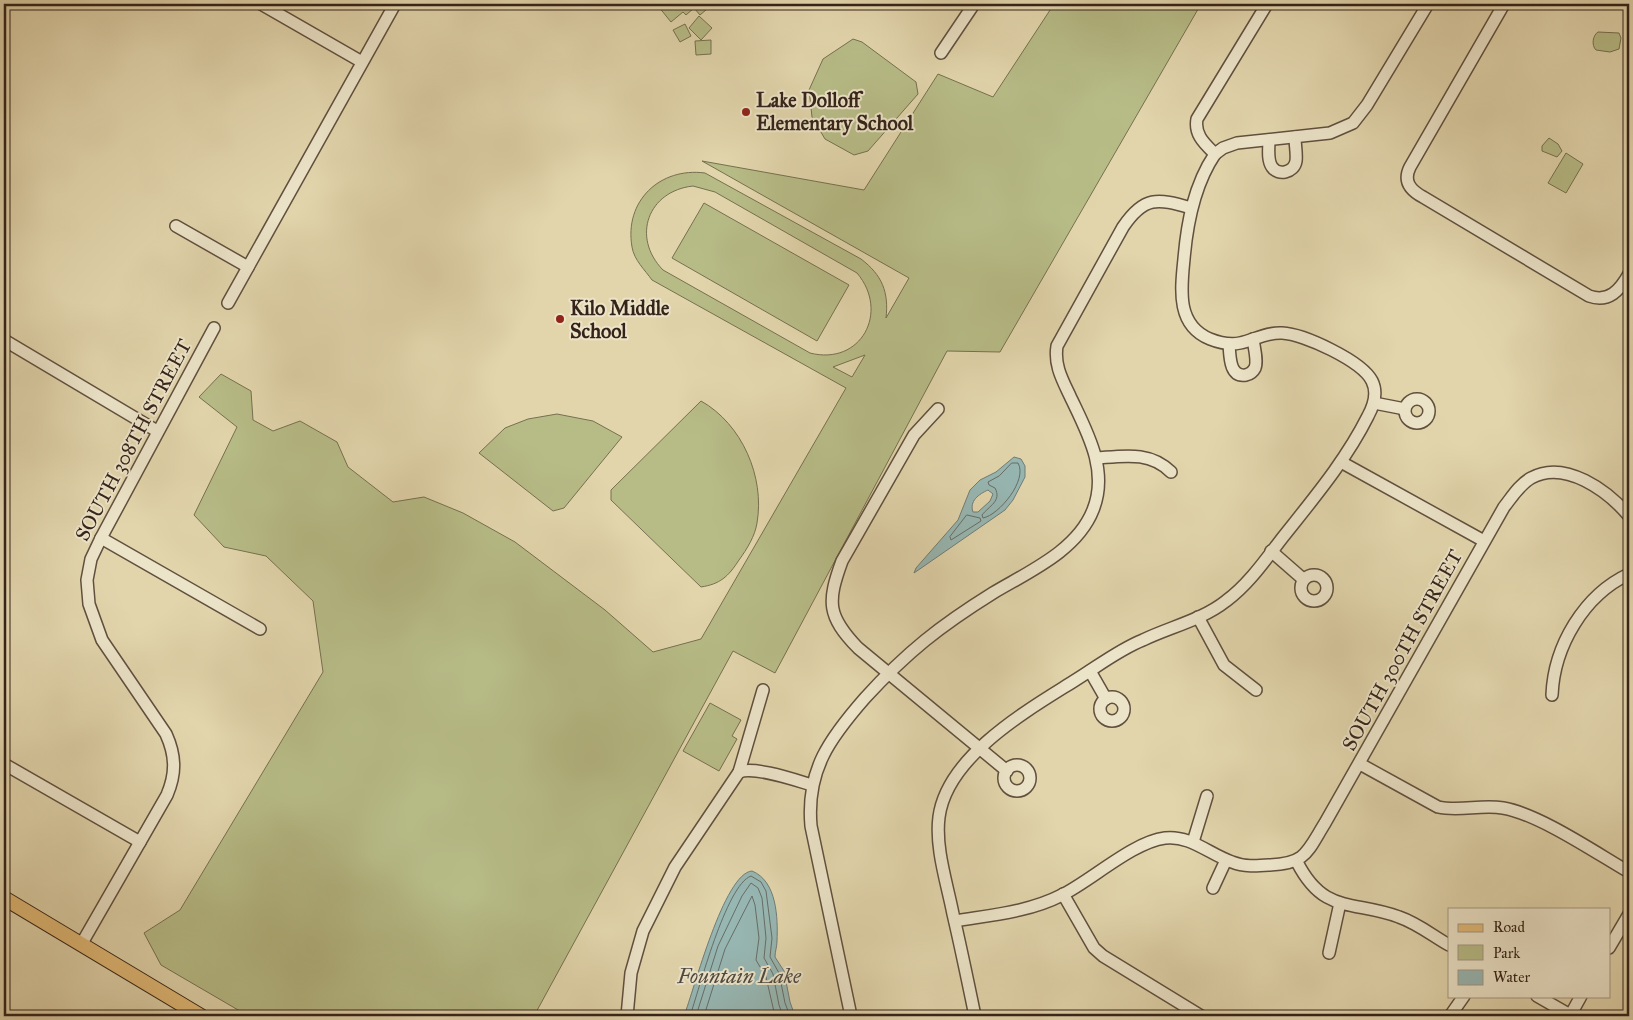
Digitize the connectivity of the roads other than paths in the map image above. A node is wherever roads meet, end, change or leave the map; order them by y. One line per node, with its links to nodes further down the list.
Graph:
1 (260, 4): 8 (street)
2 (395, 4): 8 (street)
3 (974, 4): 7 (street)
4 (1267, 4): 11 (street)
5 (1428, 4): 9 (street)
6 (1504, 4): 15 (street)
7 (941, 54)
8 (362, 62): 14 (street)
9 (1295, 137): 10 (street); 10 (street)
10 (1269, 140): 11 (street)
11 (1215, 154): 12 (street)
12 (1191, 208): 20 (street); 25 (street)
13 (176, 226): 14 (street)
14 (248, 267): 16 (street)
15 (1629, 274)
16 (228, 303)
17 (214, 328): 24 (street, SOUTH 308TH STREET)
18 (4, 340): 24 (street)
19 (1253, 340): 20 (street); 20 (street); 21 (street)
20 (1229, 344)
21 (1374, 403): 23 (street); 26 (street)
22 (938, 409): 37 (street)
23 (1405, 409)
24 (157, 431): 29 (street, SOUTH 308TH STREET)
25 (1097, 458): 27 (street); 37 (street)
26 (1341, 462): 30 (street); 31 (street)
27 (1171, 472)
28 (1629, 516): 30 (street, SOUTH 300TH STREET)
29 (100, 538): 35 (street); 49 (street, SOUTH 308TH STREET)
30 (1484, 541): 44 (street, SOUTH 300TH STREET)
31 (1271, 552): 33 (street); 34 (street)
32 (1629, 574): 40 (street)
33 (1304, 579)
34 (1198, 617): 36 (street); 39 (street)
35 (260, 630)
36 (1090, 671): 41 (street); 42 (street)
37 (887, 674): 42 (street); 47 (street)
38 (763, 690): 46 (street)
39 (1256, 690)
40 (1552, 695)
41 (1106, 699)
42 (980, 749): 45 (street); 59 (street)
43 (4, 764): 49 (street)
44 (1360, 764): 52 (street, SOUTH 300TH STREET); 53 (street)
45 (1007, 771)
46 (739, 772): 47 (street); 68 (street)
47 (812, 784): 69 (street)
48 (1207, 796): 50 (street)
49 (140, 842): 60 (street, SOUTH 308TH STREET)
50 (1193, 842): 51 (street); 55 (street)
51 (1226, 860): 52 (street); 54 (street)
52 (1297, 862): 57 (street)
53 (1629, 872)
54 (1213, 888)
55 (1063, 894): 59 (street); 71 (street)
56 (4, 898): 60 (main road)
57 (1340, 904): 61 (street); 63 (street)
58 (1629, 914): 62 (street)
59 (955, 921): 70 (street)
60 (82, 943): 67 (main road)
61 (1448, 944)
62 (1610, 946)
63 (1329, 953)
64 (1463, 998): 72 (street)
65 (1540, 998): 73 (street)
66 (1580, 998): 73 (street)
67 (201, 1016)
68 (627, 1016)
69 (851, 1016)
70 (975, 1016)
71 (1201, 1016)
72 (1450, 1016)
73 (1571, 1016)

